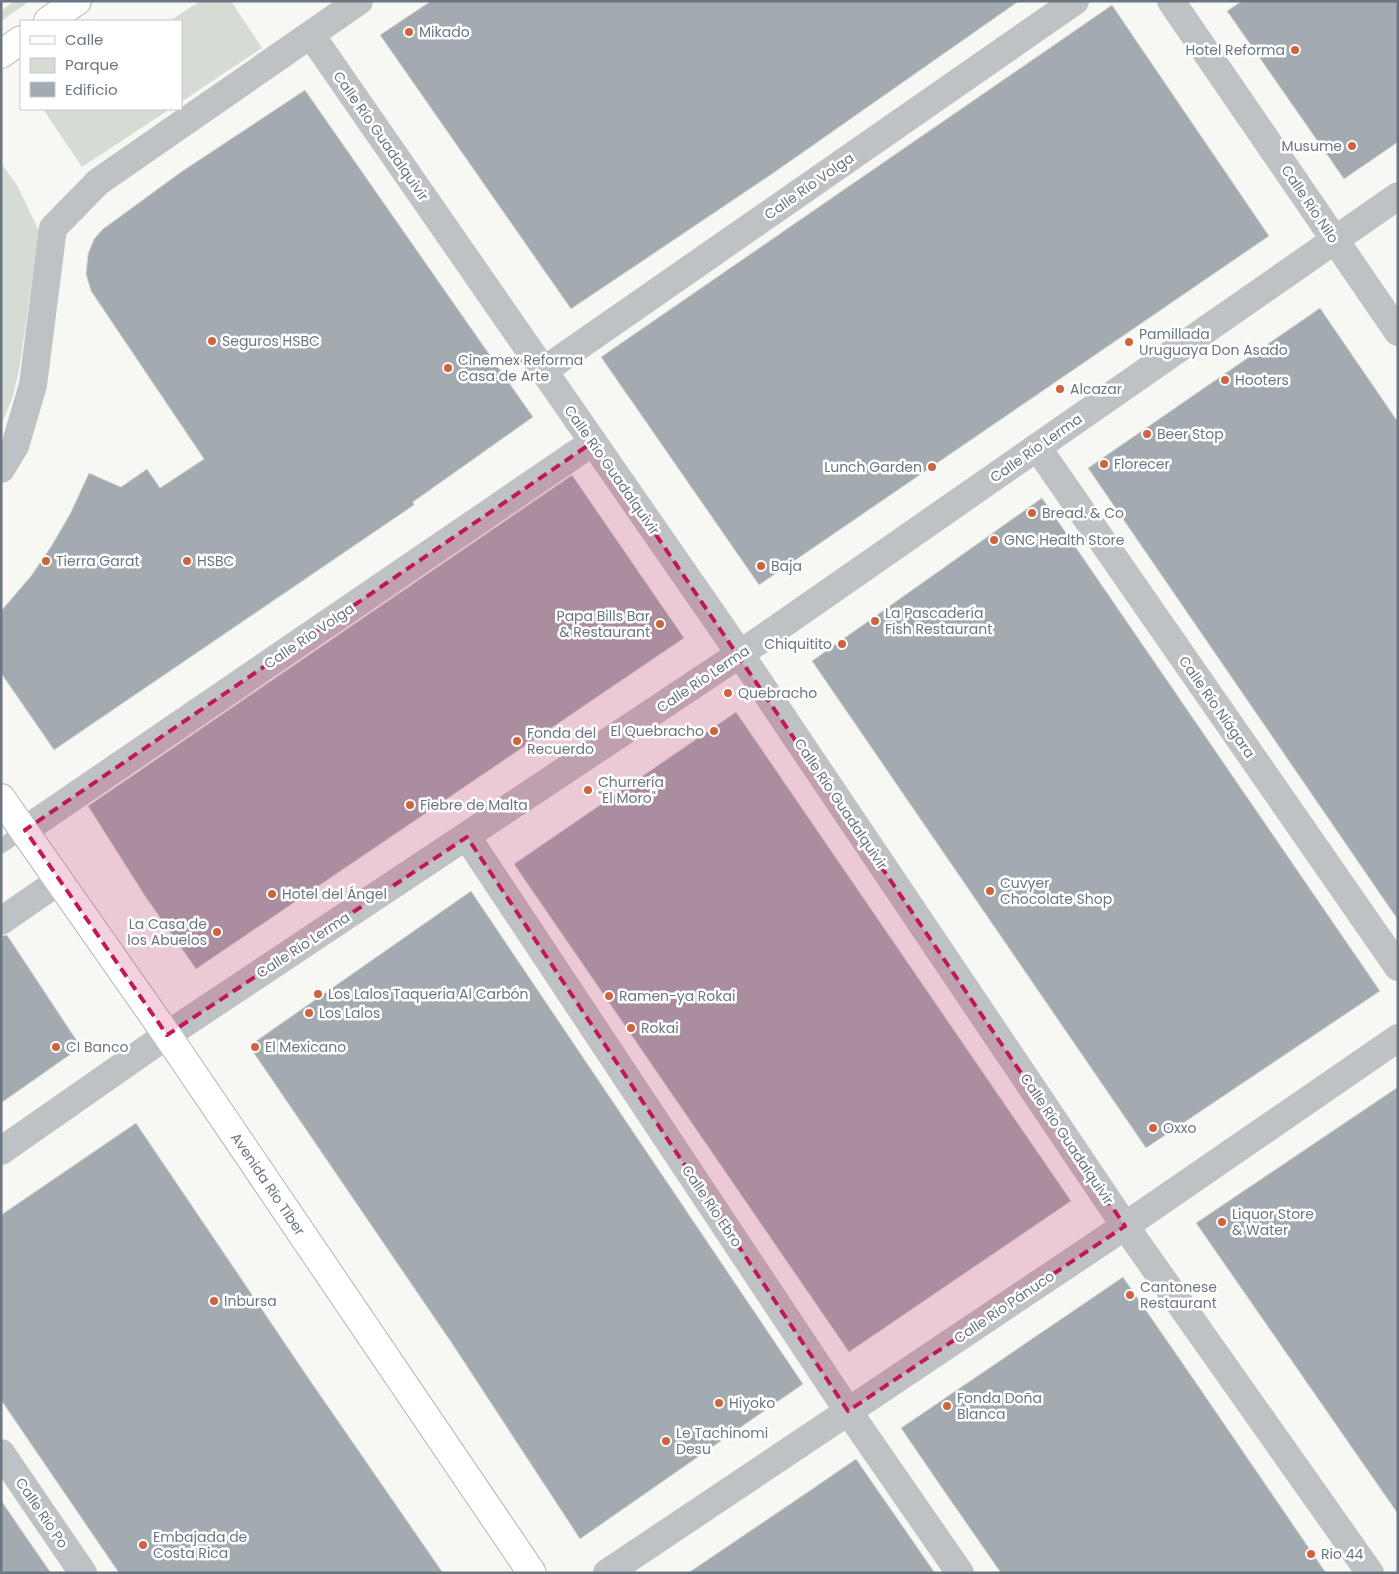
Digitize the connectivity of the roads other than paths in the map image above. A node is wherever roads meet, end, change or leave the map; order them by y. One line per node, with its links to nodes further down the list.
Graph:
1 (77, 1): 5 (main road)
2 (359, 1): 6 (street)
3 (1075, 1): 12 (street, Calle Río Volga)
4 (1171, 1): 10 (street, Calle Río Nilo)
5 (49, 20)
6 (311, 35): 12 (street, Calle Río Guadalquivir); 15 (street)
7 (20, 41): 8 (main road)
8 (1, 54)
9 (1398, 196): 10 (street, Calle Río Lerma)
10 (1335, 240): 11 (street, Calle Río Nilo); 14 (street, Calle Río Lerma)
11 (1398, 332)
12 (543, 371): 13 (street, Calle Río Guadalquivir)
13 (593, 442): 16 (street, Calle Río Guadalquivir); 18 (street, Calle Río Volga)
14 (1037, 447): 16 (street, Calle Río Lerma); 23 (street, Calle Río Niágara)
15 (1, 469)
16 (740, 654): 19 (street, Calle Río Lerma); 27 (street, Calle Río Guadalquivir)
17 (1, 798): 18 (main road, Avenida Río Tíber)
18 (24, 830): 20 (lane); 21 (main road, Avenida Río Tíber)
19 (467, 837): 24 (street, Calle Río Lerma); 28 (street, Calle Río Ebro)
20 (1, 846)
21 (59, 881): 22 (street); 24 (main road, Avenida Río Tíber)
22 (1, 921)
23 (1398, 967)
24 (167, 1035): 26 (street, Calle Río Lerma); 31 (main road, Avenida Río Tíber)
25 (1398, 1038): 27 (street, Calle Río Pánuco)
26 (1, 1152)
27 (1125, 1226): 28 (street, Calle Río Pánuco); 34 (street, Calle Río Guadalquivir)
28 (848, 1411): 32 (street, Calle Río Pánuco); 33 (street, Calle Río Ebro)
29 (1, 1454): 30 (street, Calle Río Po)
30 (83, 1573)
31 (532, 1573)
32 (607, 1573)
33 (960, 1573)
34 (1370, 1573)

